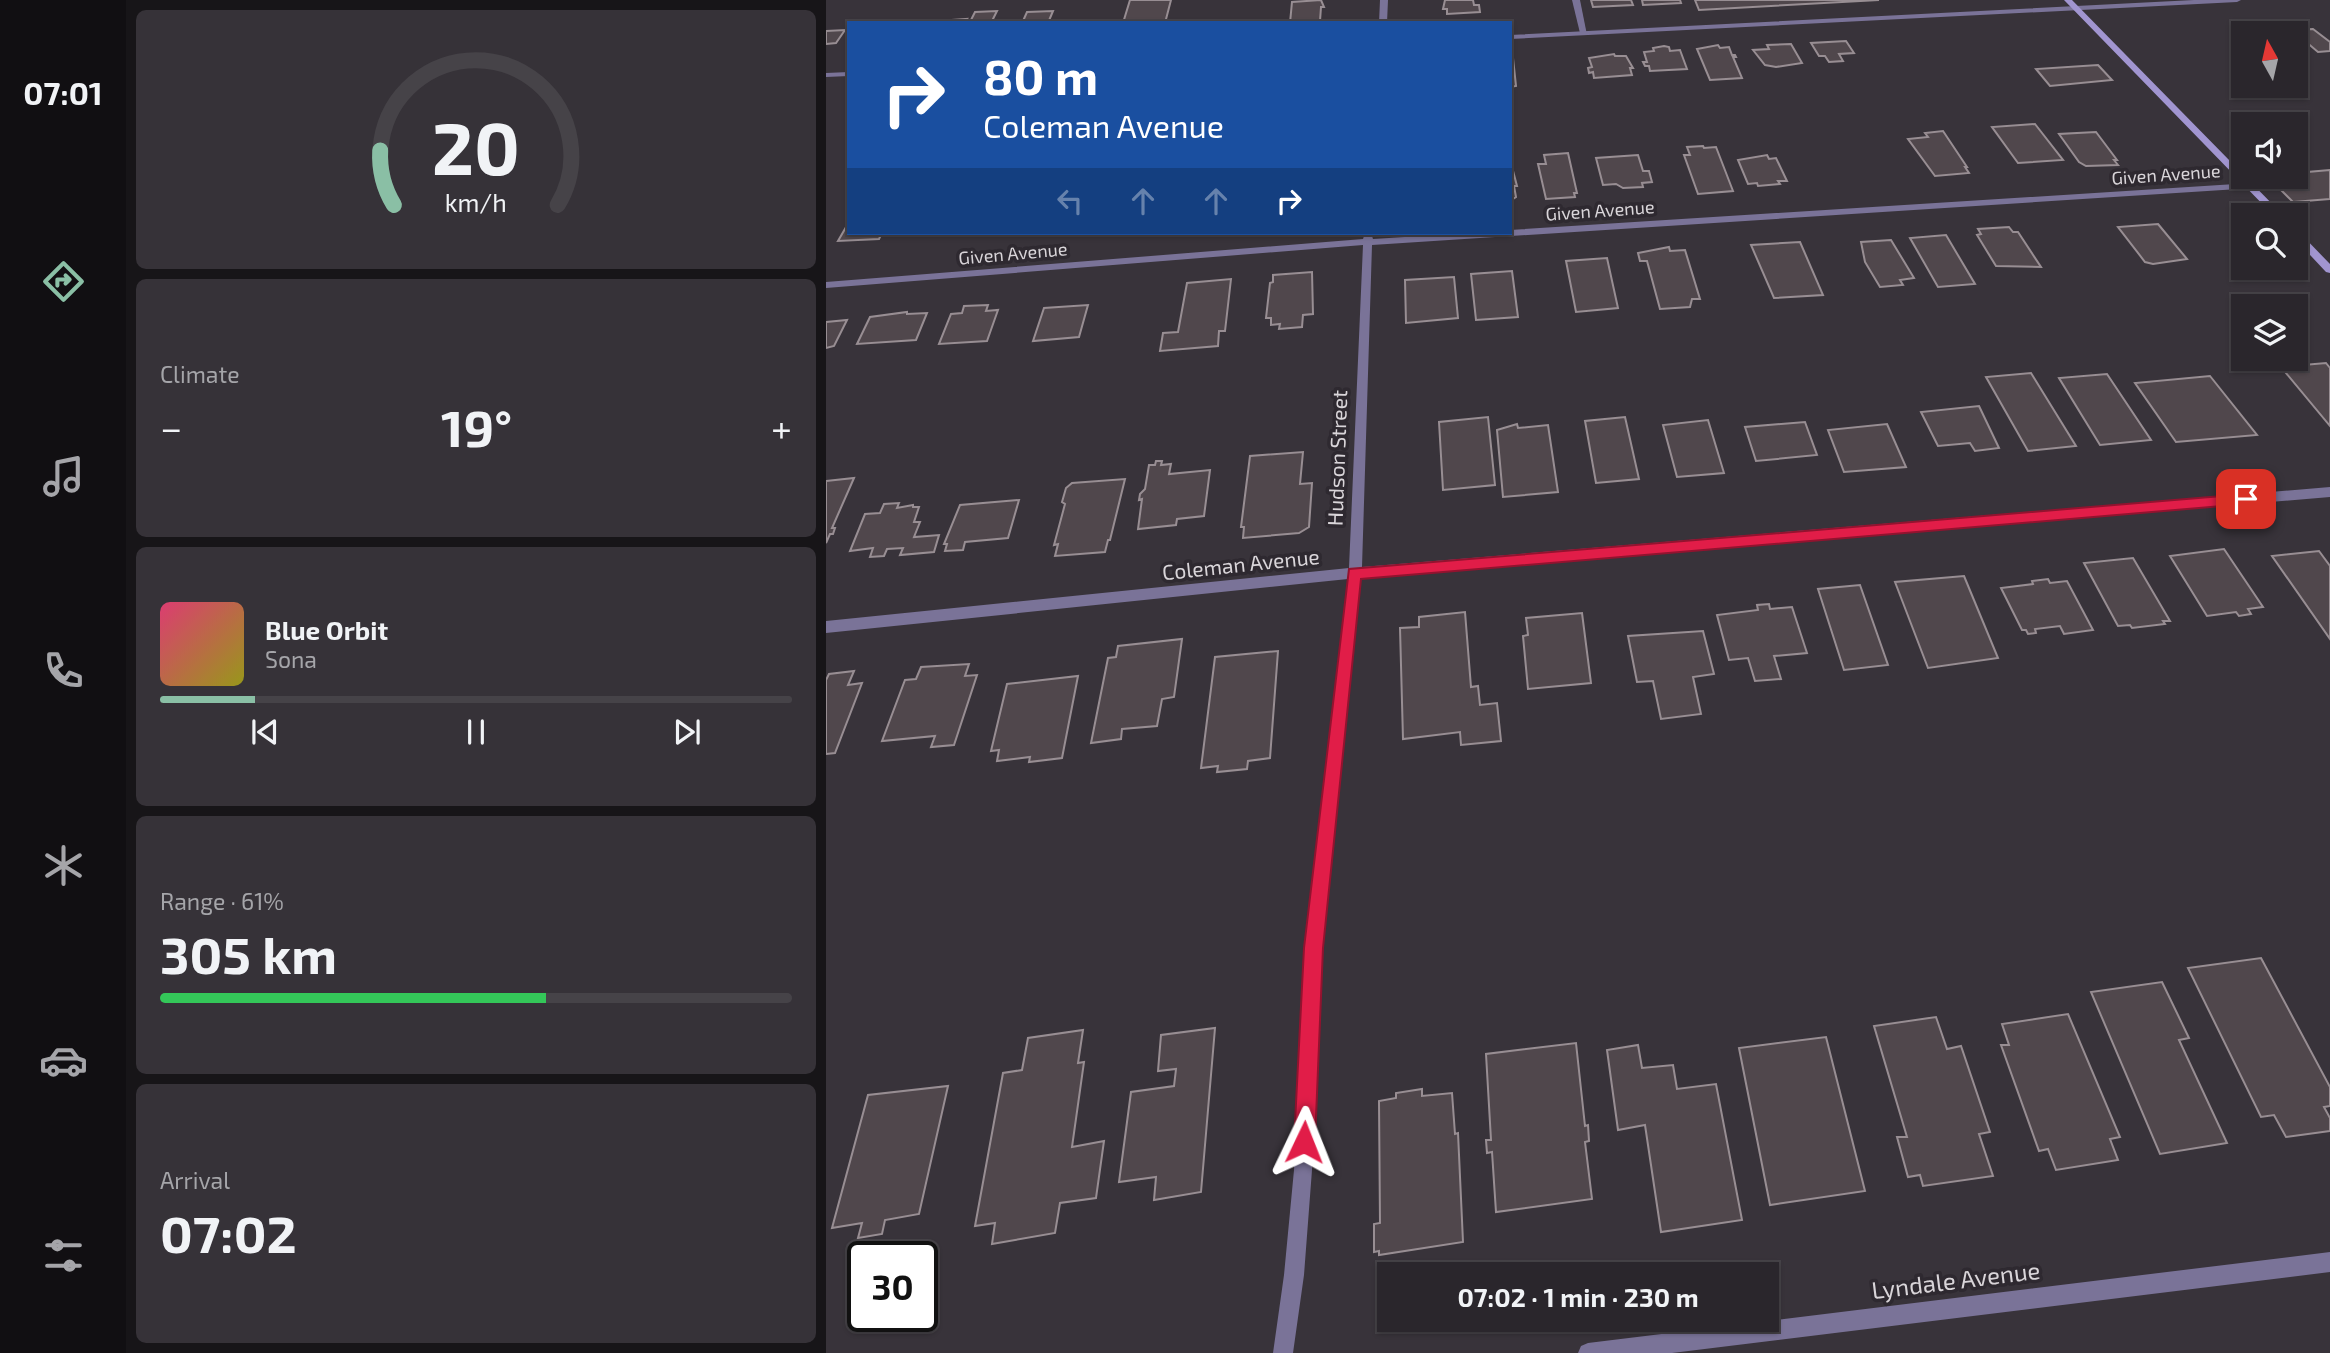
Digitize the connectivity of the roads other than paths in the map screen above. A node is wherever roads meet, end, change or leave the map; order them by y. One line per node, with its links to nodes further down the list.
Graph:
1 (1384, 0): 6 (street)
2 (1576, 0): 7 (street)
3 (2068, 0): 5 (street)
4 (2238, 0): 5 (street)
5 (2076, 8): 7 (street); 11 (street)
6 (1383, 21)
7 (1584, 33): 8 (street)
8 (1512, 37)
9 (847, 74): 10 (street)
10 (826, 75)
11 (2231, 167)
12 (2231, 187): 15 (street, Given Avenue)
13 (2253, 189): 14 (street)
14 (2266, 203)
15 (1512, 229)
16 (1403, 235): 17 (street, Given Avenue)
17 (1368, 237): 20 (street, Given Avenue); 22 (street, Hudson Street)
18 (2308, 247): 19 (street)
19 (2330, 270)
20 (826, 285)
21 (2330, 492): 22 (street, Coleman Avenue)
22 (1355, 573): 23 (street, Coleman Avenue); 25 (street, Hudson Street)
23 (826, 627)
24 (2330, 1262): 26 (street, Lyndale Avenue)
25 (1283, 1353)
26 (1588, 1353)

